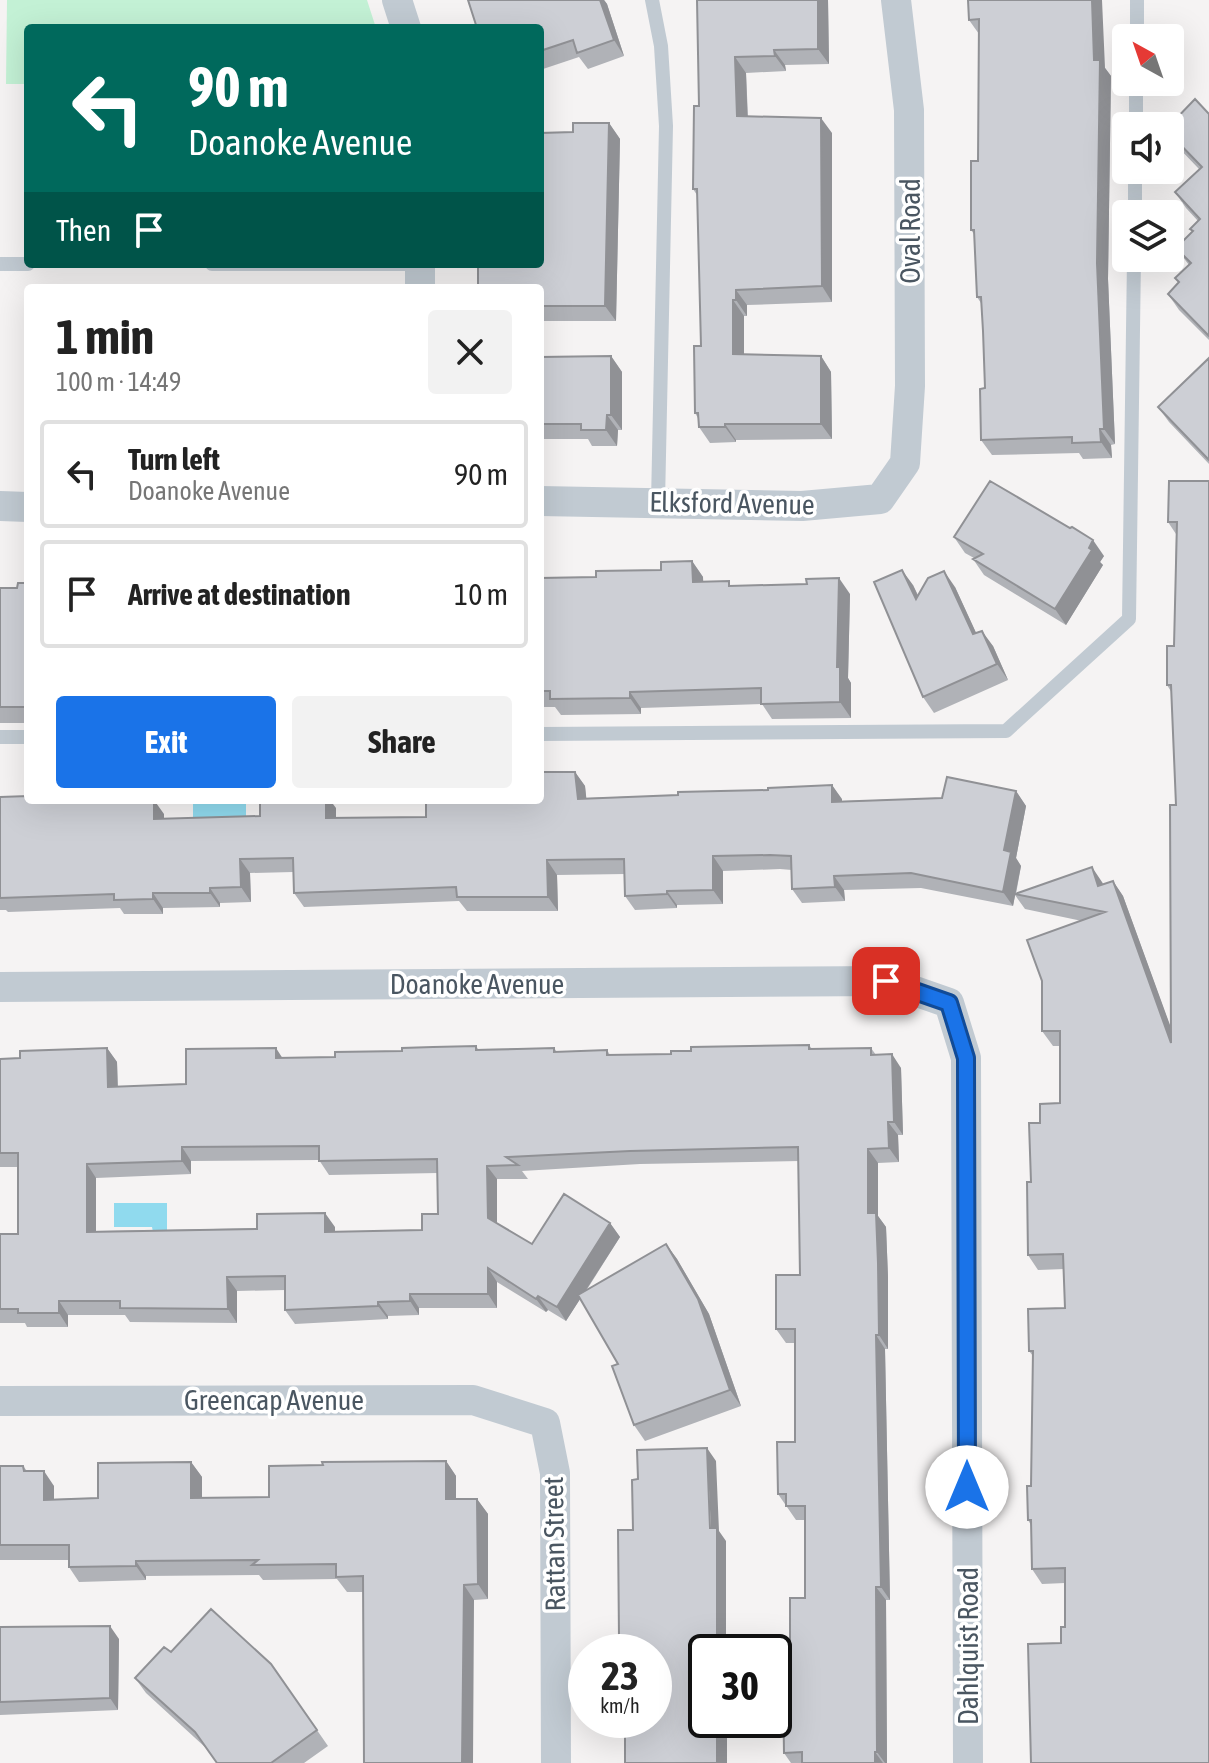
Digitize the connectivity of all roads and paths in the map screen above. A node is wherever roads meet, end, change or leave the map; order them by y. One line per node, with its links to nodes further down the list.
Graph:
1 (397, 0): 5 (street)
2 (652, 0): 12 (lane)
3 (896, 0): 10 (street, Oval Road)
4 (1137, 0): 6 (lane)
5 (405, 24)
6 (1137, 24)
7 (0, 264): 8 (lane)
8 (24, 264)
9 (1134, 272): 15 (lane)
10 (905, 463): 12 (street, Elksford Avenue)
11 (544, 501): 12 (street, Elksford Avenue)
12 (658, 502)
13 (0, 506): 14 (street)
14 (24, 507)
15 (544, 734)
16 (0, 737): 17 (lane)
17 (24, 737)
18 (0, 987): 19 (street, Doanoke Avenue)
19 (949, 1003): 23 (street, Dahlquist Road)
20 (0, 1401): 21 (street, Greencap Avenue)
21 (545, 1423): 22 (street, Rattan Street)
22 (556, 1763)
23 (968, 1763)

